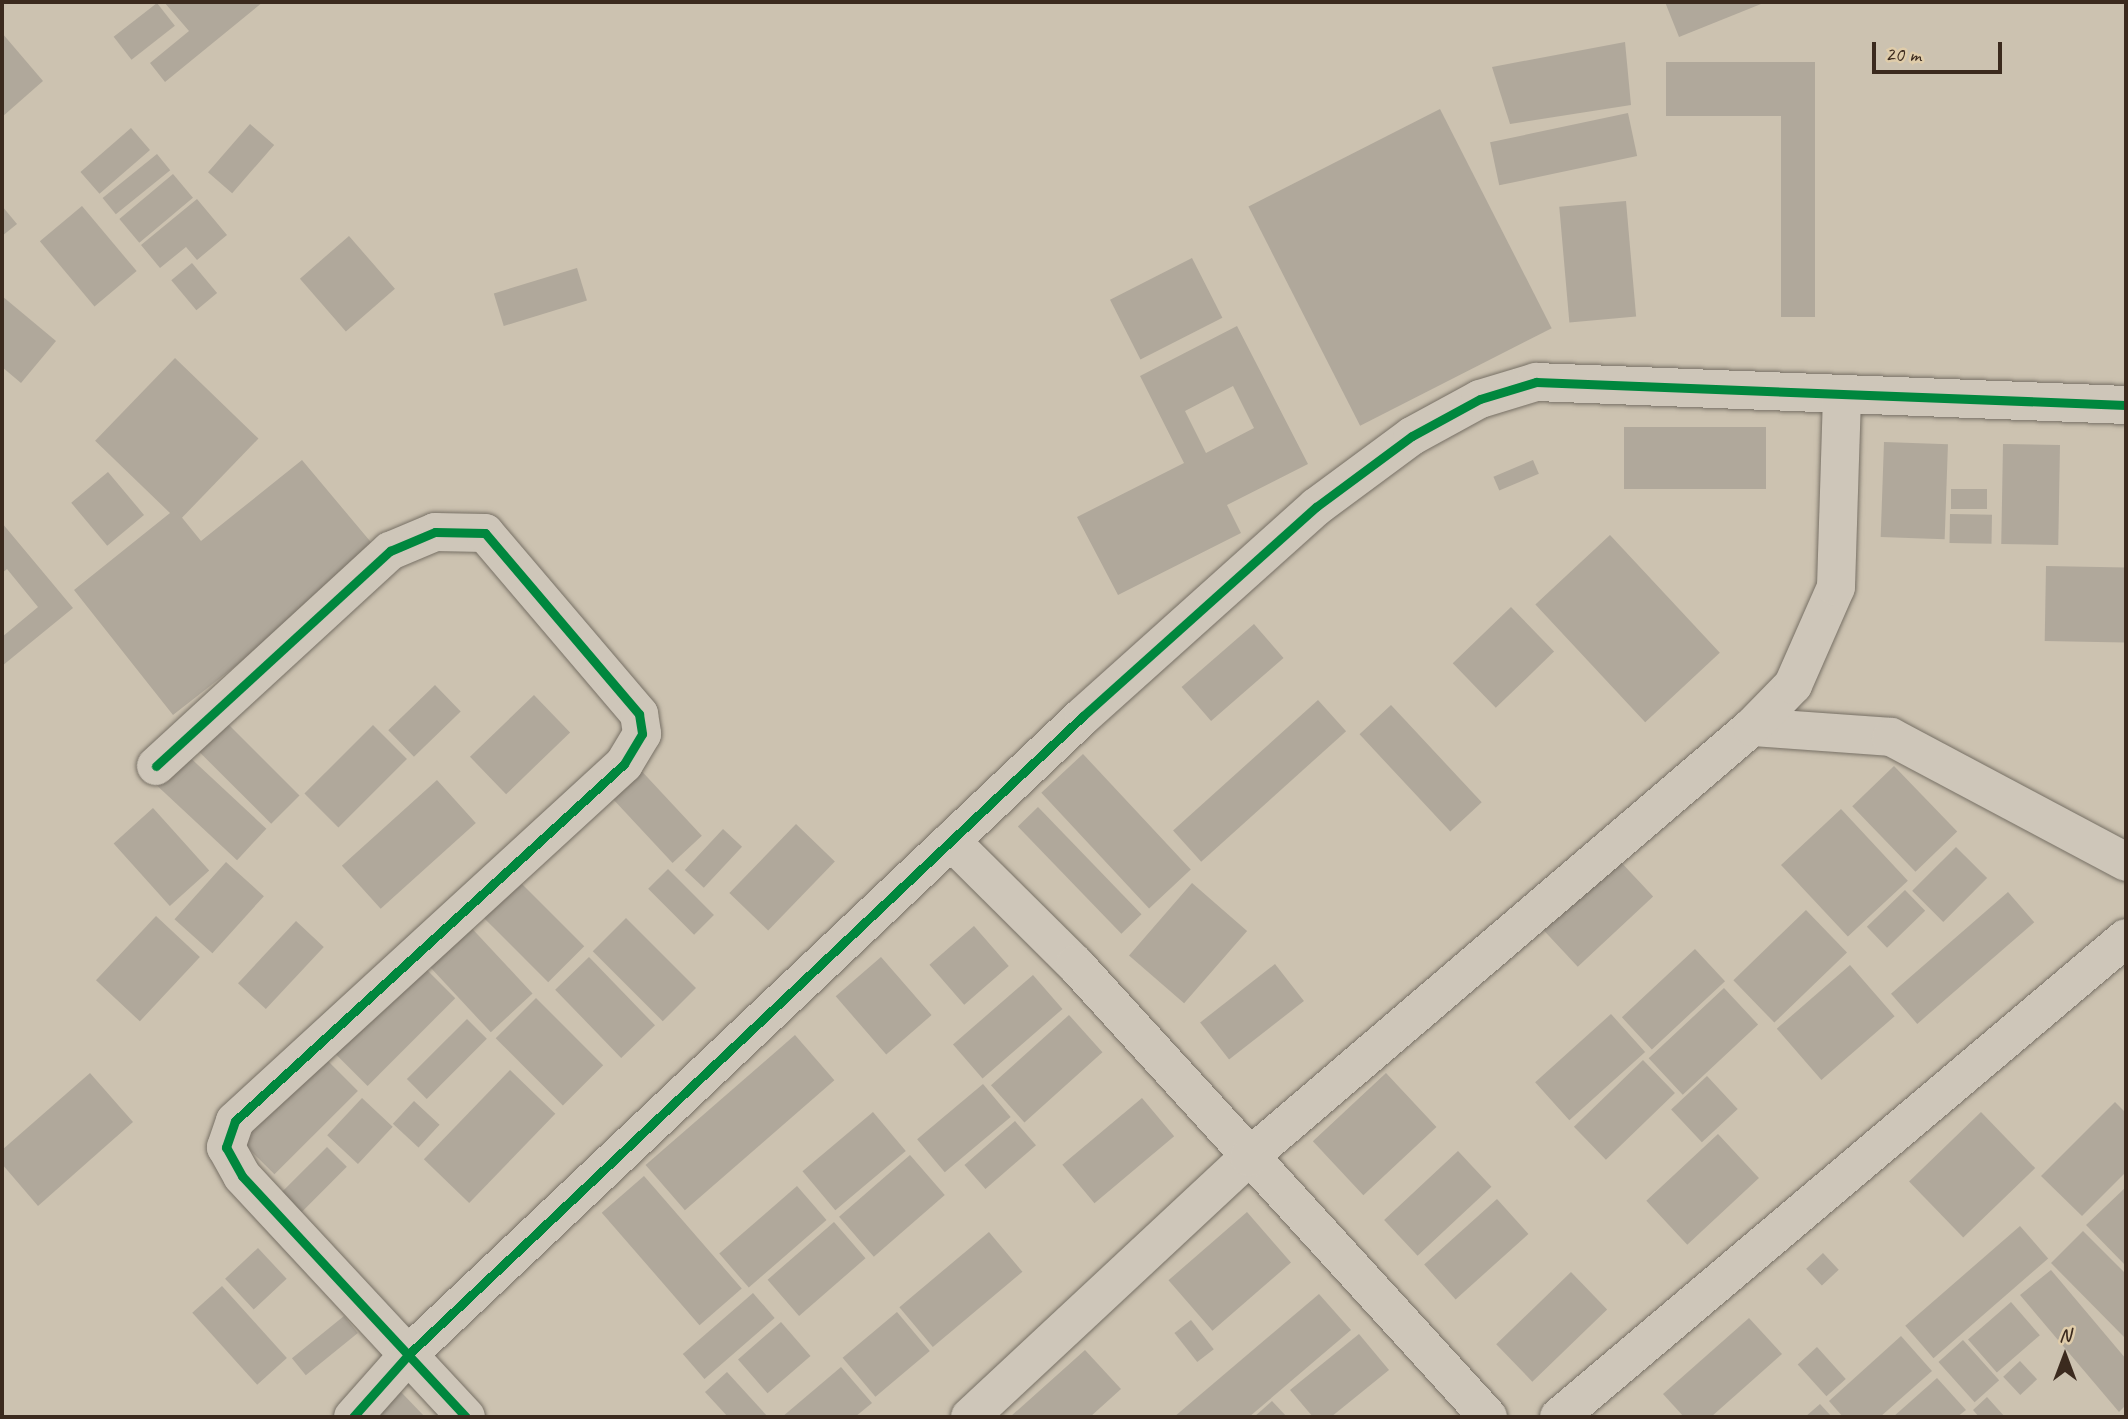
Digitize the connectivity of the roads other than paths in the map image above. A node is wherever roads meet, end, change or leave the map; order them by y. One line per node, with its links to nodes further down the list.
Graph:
1 (1842, 394): 2 (street); 3 (street); 5 (street)
2 (2126, 405)
3 (1752, 727): 6 (street); 8 (street)
4 (156, 766): 9 (street)
5 (951, 841): 8 (street); 9 (street)
6 (2126, 862)
7 (2126, 938): 14 (street)
8 (1249, 1157): 12 (street); 13 (street)
9 (409, 1354): 10 (street); 11 (street)
10 (353, 1417)
11 (466, 1417)
12 (970, 1417)
13 (1488, 1417)
14 (1559, 1417)

